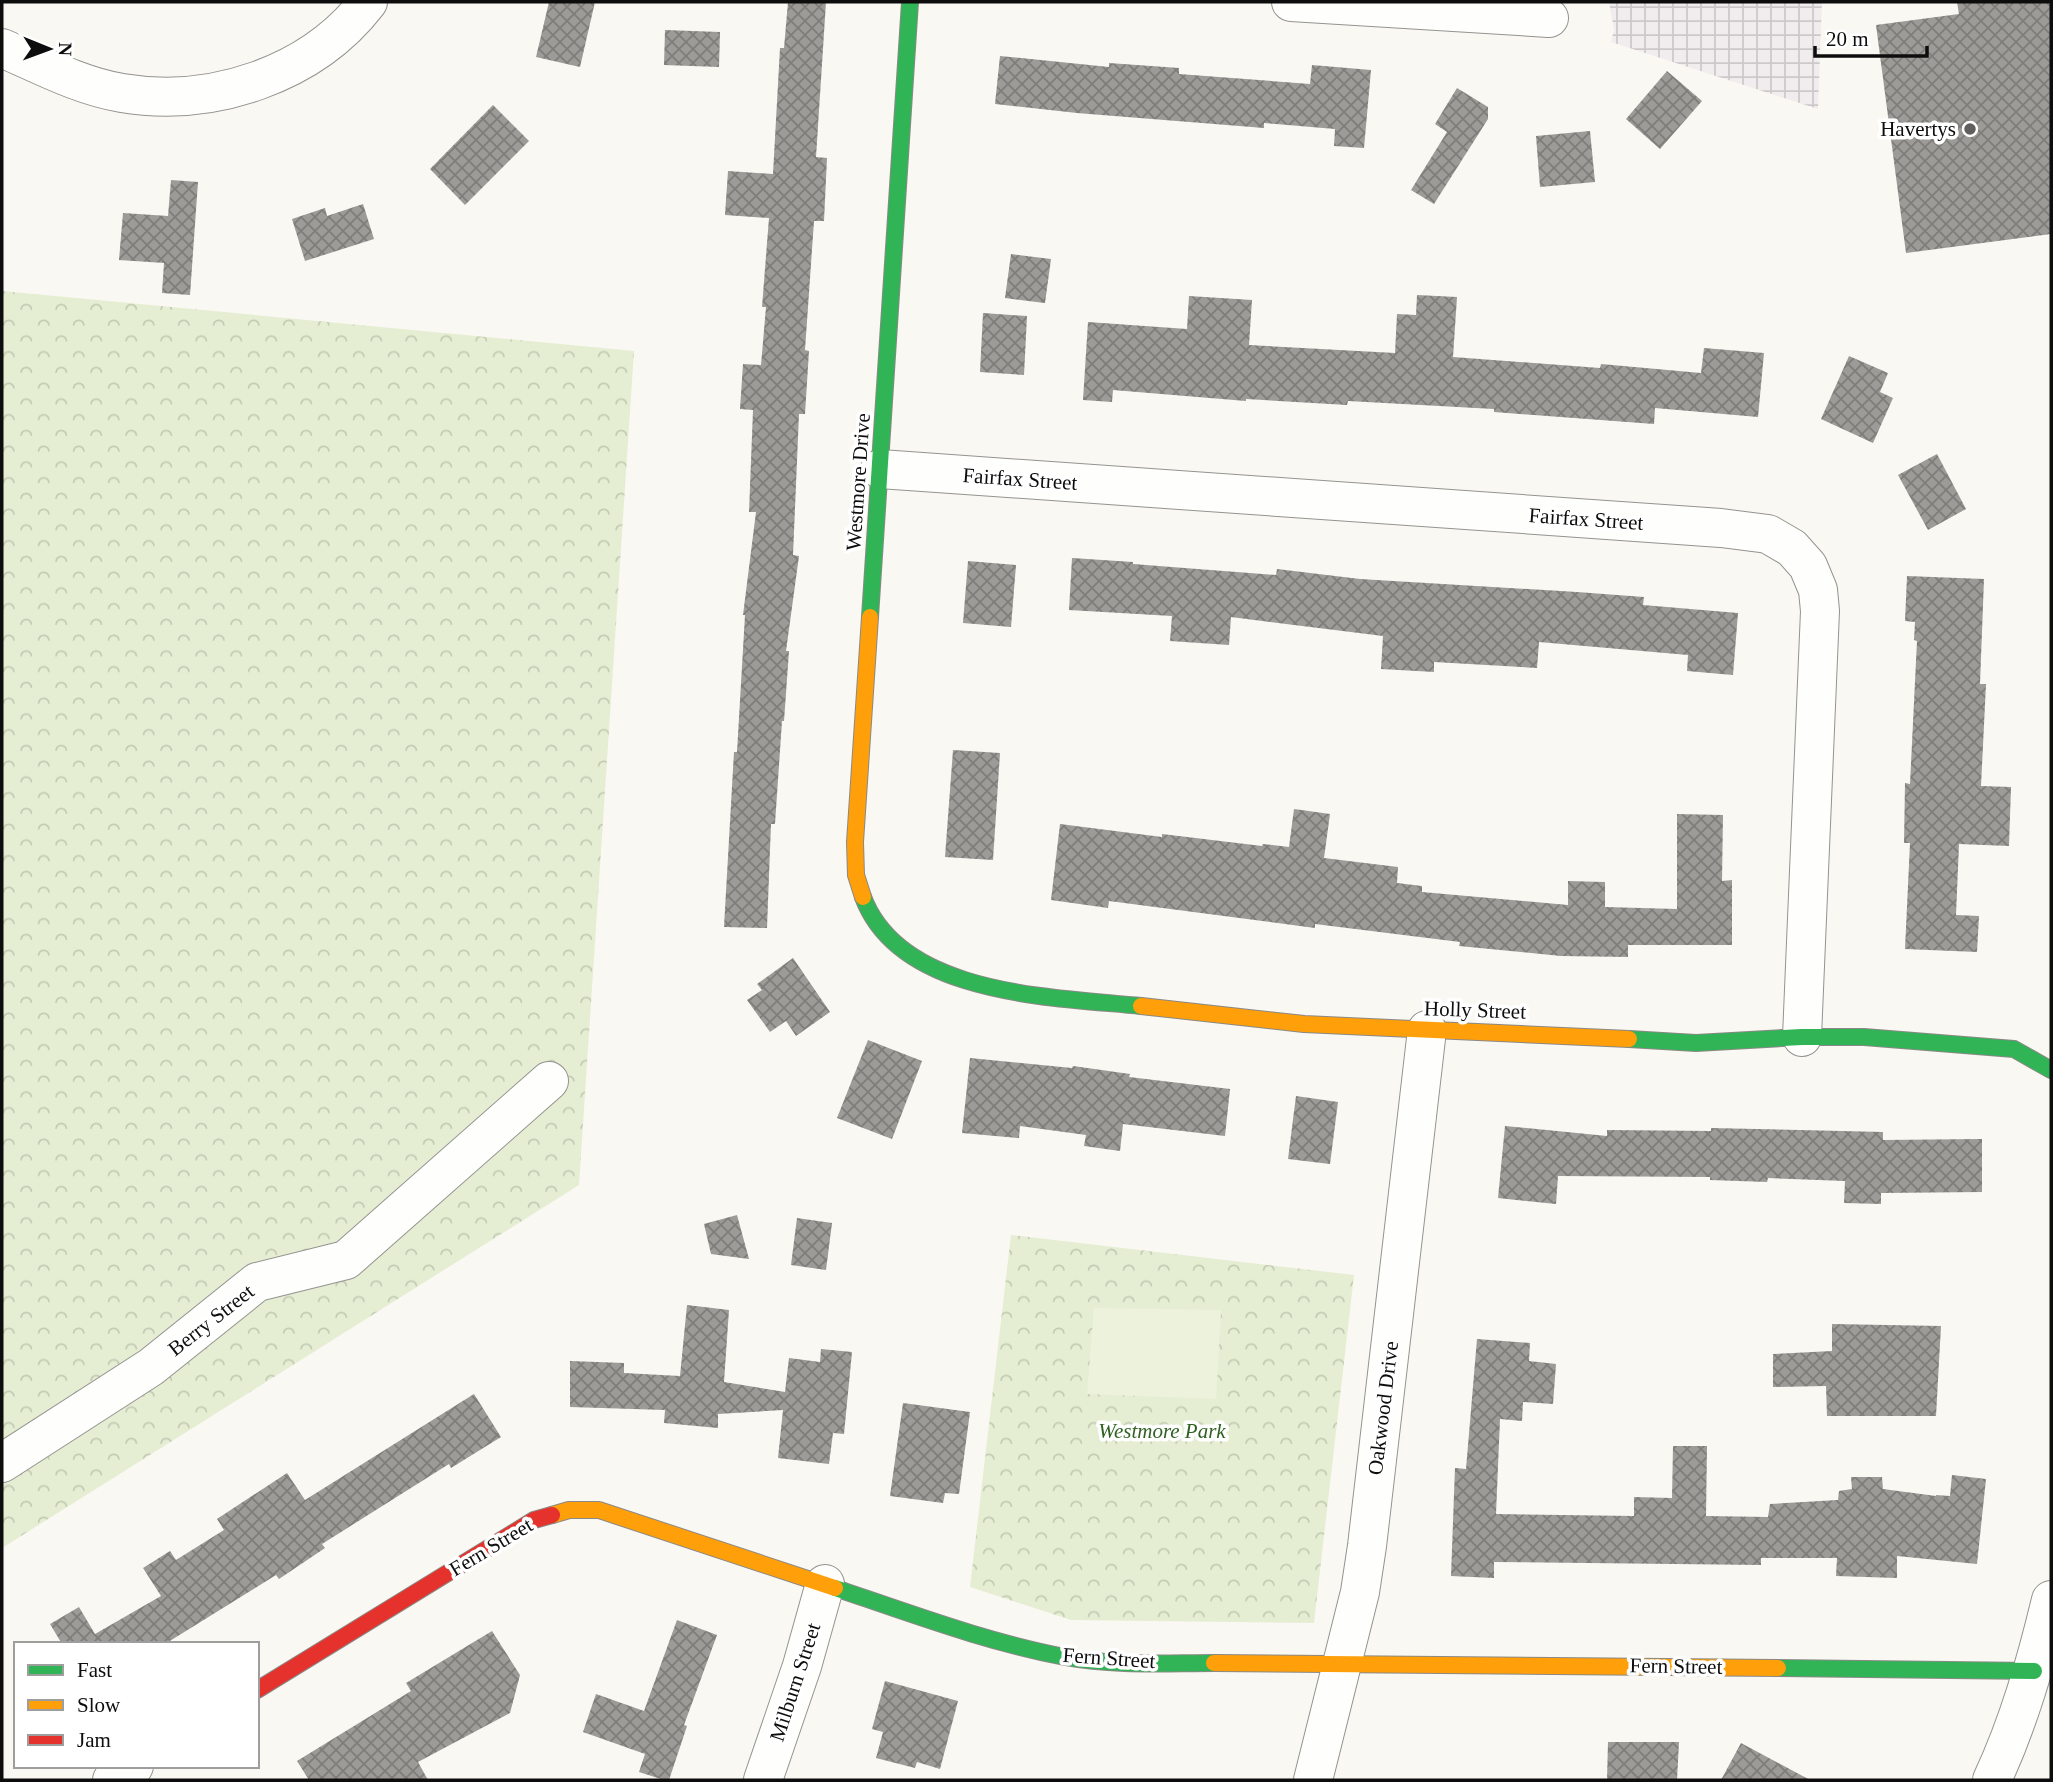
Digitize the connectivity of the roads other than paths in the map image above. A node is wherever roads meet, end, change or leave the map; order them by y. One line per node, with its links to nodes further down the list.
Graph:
1 (368, 2): 5 (street)
2 (910, 2): 6 (street, Westmore Drive)
3 (1291, 2): 4 (street)
4 (1549, 18)
5 (2, 48)
6 (880, 469): 7 (street, Westmore Drive); 9 (street, Fairfax Street)
7 (900, 951): 8 (street, Holly Street)
8 (1427, 1030): 9 (street, Holly Street); 15 (street, Oakwood Drive)
9 (1802, 1037): 10 (street, Holly Street)
10 (2051, 1070)
11 (549, 1081): 12 (street, Berry Street)
12 (2, 1463)
13 (825, 1584): 15 (street, Fern Street); 17 (street, Fern Street); 20 (street, Milburn Street)
14 (2051, 1600): 16 (street)
15 (1343, 1663): 16 (street, Fern Street); 21 (street, Oakwood Drive)
16 (2034, 1671): 22 (street)
17 (259, 1689)
18 (131, 1768): 19 (street)
19 (112, 1780)
20 (763, 1780)
21 (1313, 1780)
22 (1992, 1780)

